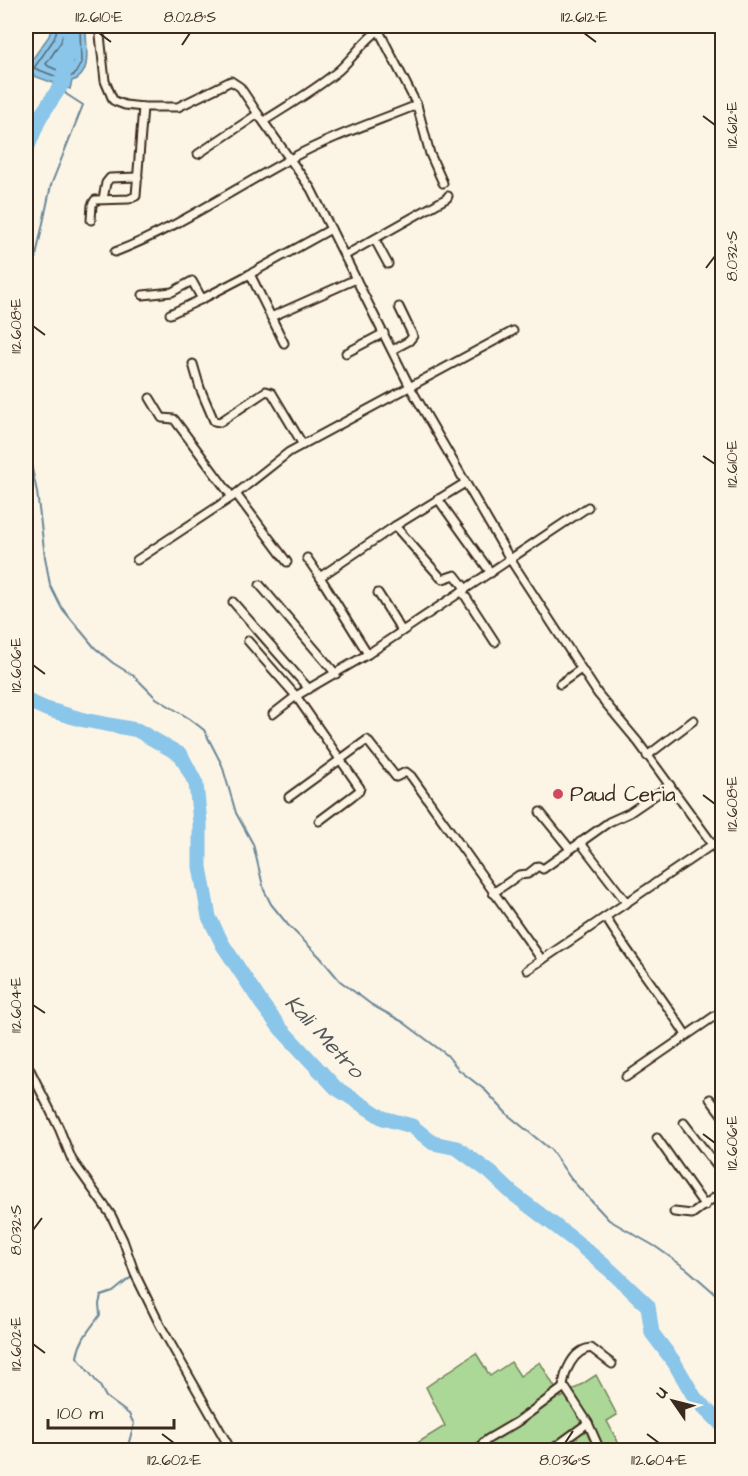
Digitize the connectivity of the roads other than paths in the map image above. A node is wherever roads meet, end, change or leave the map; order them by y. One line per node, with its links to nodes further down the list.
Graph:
1 (99, 26): 4 (street)
2 (382, 27): 3 (street); 6 (street)
3 (417, 105): 8 (street); 10 (street)
4 (143, 107): 5 (street); 9 (street)
5 (258, 114): 6 (street); 7 (street)
6 (264, 121): 8 (street)
7 (198, 154)
8 (291, 158): 14 (street); 16 (street)
9 (138, 177): 12 (street); 12 (street)
10 (442, 183)
11 (446, 198): 15 (street)
12 (104, 199): 13 (street)
13 (91, 220)
14 (331, 229): 17 (street); 19 (street)
15 (375, 240): 17 (street); 18 (street)
16 (115, 252)
17 (344, 256): 20 (street)
18 (388, 264)
19 (250, 274): 22 (street); 25 (street)
20 (356, 279): 25 (street); 27 (street)
21 (143, 295): 22 (street)
22 (202, 299): 24 (street)
23 (399, 307): 29 (street)
24 (170, 314)
25 (271, 317): 28 (street)
26 (513, 331): 32 (street)
27 (384, 333): 29 (street); 30 (street)
28 (284, 343)
29 (392, 350): 32 (street)
30 (346, 353)
31 (193, 364): 34 (street)
32 (410, 387): 34 (street); 35 (street)
33 (150, 398): 36 (street)
34 (303, 445): 36 (street)
35 (465, 483): 37 (street); 41 (street)
36 (234, 495): 42 (street); 43 (street)
37 (438, 499): 39 (street); 44 (street)
38 (588, 507): 41 (street)
39 (395, 526): 45 (street); 47 (street)
40 (307, 558): 45 (street)
41 (510, 559): 44 (street); 54 (street)
42 (137, 560)
43 (287, 562)
44 (491, 573): 47 (street)
45 (320, 577): 53 (street)
46 (260, 585): 55 (street)
47 (464, 590): 50 (street); 52 (street)
48 (378, 593): 50 (street)
49 (233, 602): 57 (street)
50 (402, 631): 53 (street)
51 (248, 641): 58 (street)
52 (495, 642)
53 (368, 654): 55 (street)
54 (581, 669): 56 (street); 61 (street)
55 (336, 674): 57 (street)
56 (560, 684)
57 (309, 689): 58 (street)
58 (296, 696): 59 (street); 62 (street)
59 (273, 714)
60 (694, 720): 61 (street)
61 (647, 756): 63 (street)
62 (338, 760): 64 (street); 66 (street); 72 (street)
63 (670, 785): 68 (street); 69 (street)
64 (289, 797)
65 (540, 812): 70 (street)
66 (319, 821)
67 (723, 838): 69 (street)
68 (580, 842): 70 (street); 73 (street)
69 (714, 844): 71 (street); 73 (street)
70 (570, 849): 72 (street)
71 (723, 857)
72 (493, 893): 75 (street)
73 (627, 903): 74 (street)
74 (606, 918): 75 (street); 78 (street)
75 (542, 960): 76 (street)
76 (527, 970)
77 (723, 1011): 78 (street)
78 (686, 1035): 80 (street)
79 (26, 1062): 92 (street)
80 (626, 1077)
81 (710, 1099): 82 (street)
82 (723, 1115)
83 (684, 1123): 85 (street)
84 (657, 1138): 87 (street)
85 (723, 1173)
86 (723, 1192): 87 (street)
87 (705, 1206): 88 (street)
88 (674, 1212)
89 (612, 1364): 90 (street)
90 (563, 1388): 91 (street); 93 (street)
91 (588, 1423): 94 (street); 95 (street)
92 (231, 1450)
93 (481, 1450)
94 (551, 1450)
95 (600, 1450)

